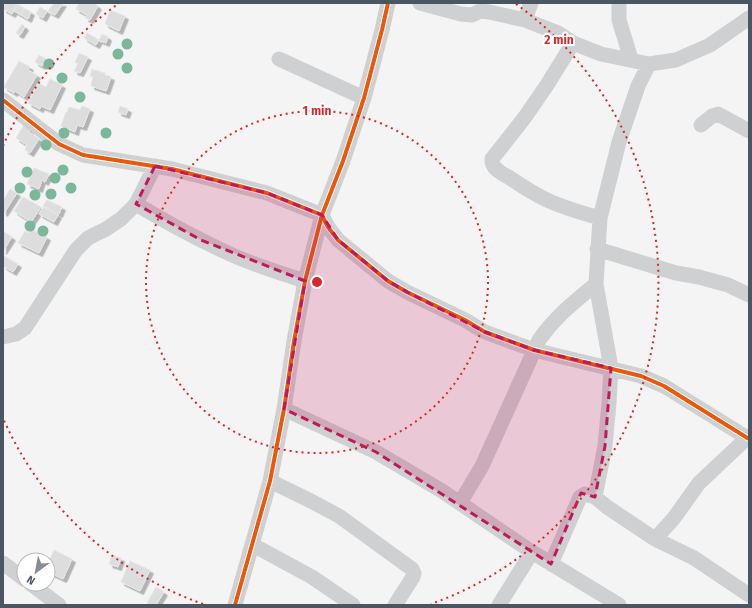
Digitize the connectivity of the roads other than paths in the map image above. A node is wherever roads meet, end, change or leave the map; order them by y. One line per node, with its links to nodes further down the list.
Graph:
1 (388, 3): 11 (street)
2 (420, 3): 6 (street)
3 (532, 3): 6 (street)
4 (619, 3): 9 (street)
5 (749, 18): 10 (street)
6 (526, 20): 7 (street)
7 (573, 43): 9 (street); 18 (street)
8 (279, 59): 11 (street)
9 (631, 59): 10 (street)
10 (649, 64): 18 (street)
11 (364, 98): 17 (street)
12 (3, 100): 15 (street)
13 (701, 125): 14 (street)
14 (749, 131)
15 (154, 166): 16 (street); 17 (street)
16 (136, 204): 20 (street); 23 (street)
17 (322, 215): 20 (street); 24 (street)
18 (600, 218): 19 (street)
19 (597, 249): 21 (street); 22 (street)
20 (305, 282): 26 (street)
21 (596, 284): 24 (street); 25 (street)
22 (749, 295)
23 (3, 337)
24 (534, 350): 25 (street); 30 (street)
25 (611, 368): 27 (street); 29 (street)
26 (284, 409): 28 (street); 30 (street)
27 (748, 438): 31 (street)
28 (270, 481): 32 (street); 42 (street)
29 (595, 497): 31 (street); 35 (street)
30 (460, 503): 33 (street)
31 (655, 540): 38 (street)
32 (253, 545): 40 (street); 41 (street)
33 (532, 552): 35 (street); 43 (street)
34 (3, 563): 36 (street)
35 (551, 564): 44 (street)
36 (16, 573)
37 (42, 592): 39 (street)
38 (749, 595)
39 (59, 605)
40 (235, 605)
41 (353, 605)
42 (395, 605)
43 (499, 605)
44 (619, 605)

